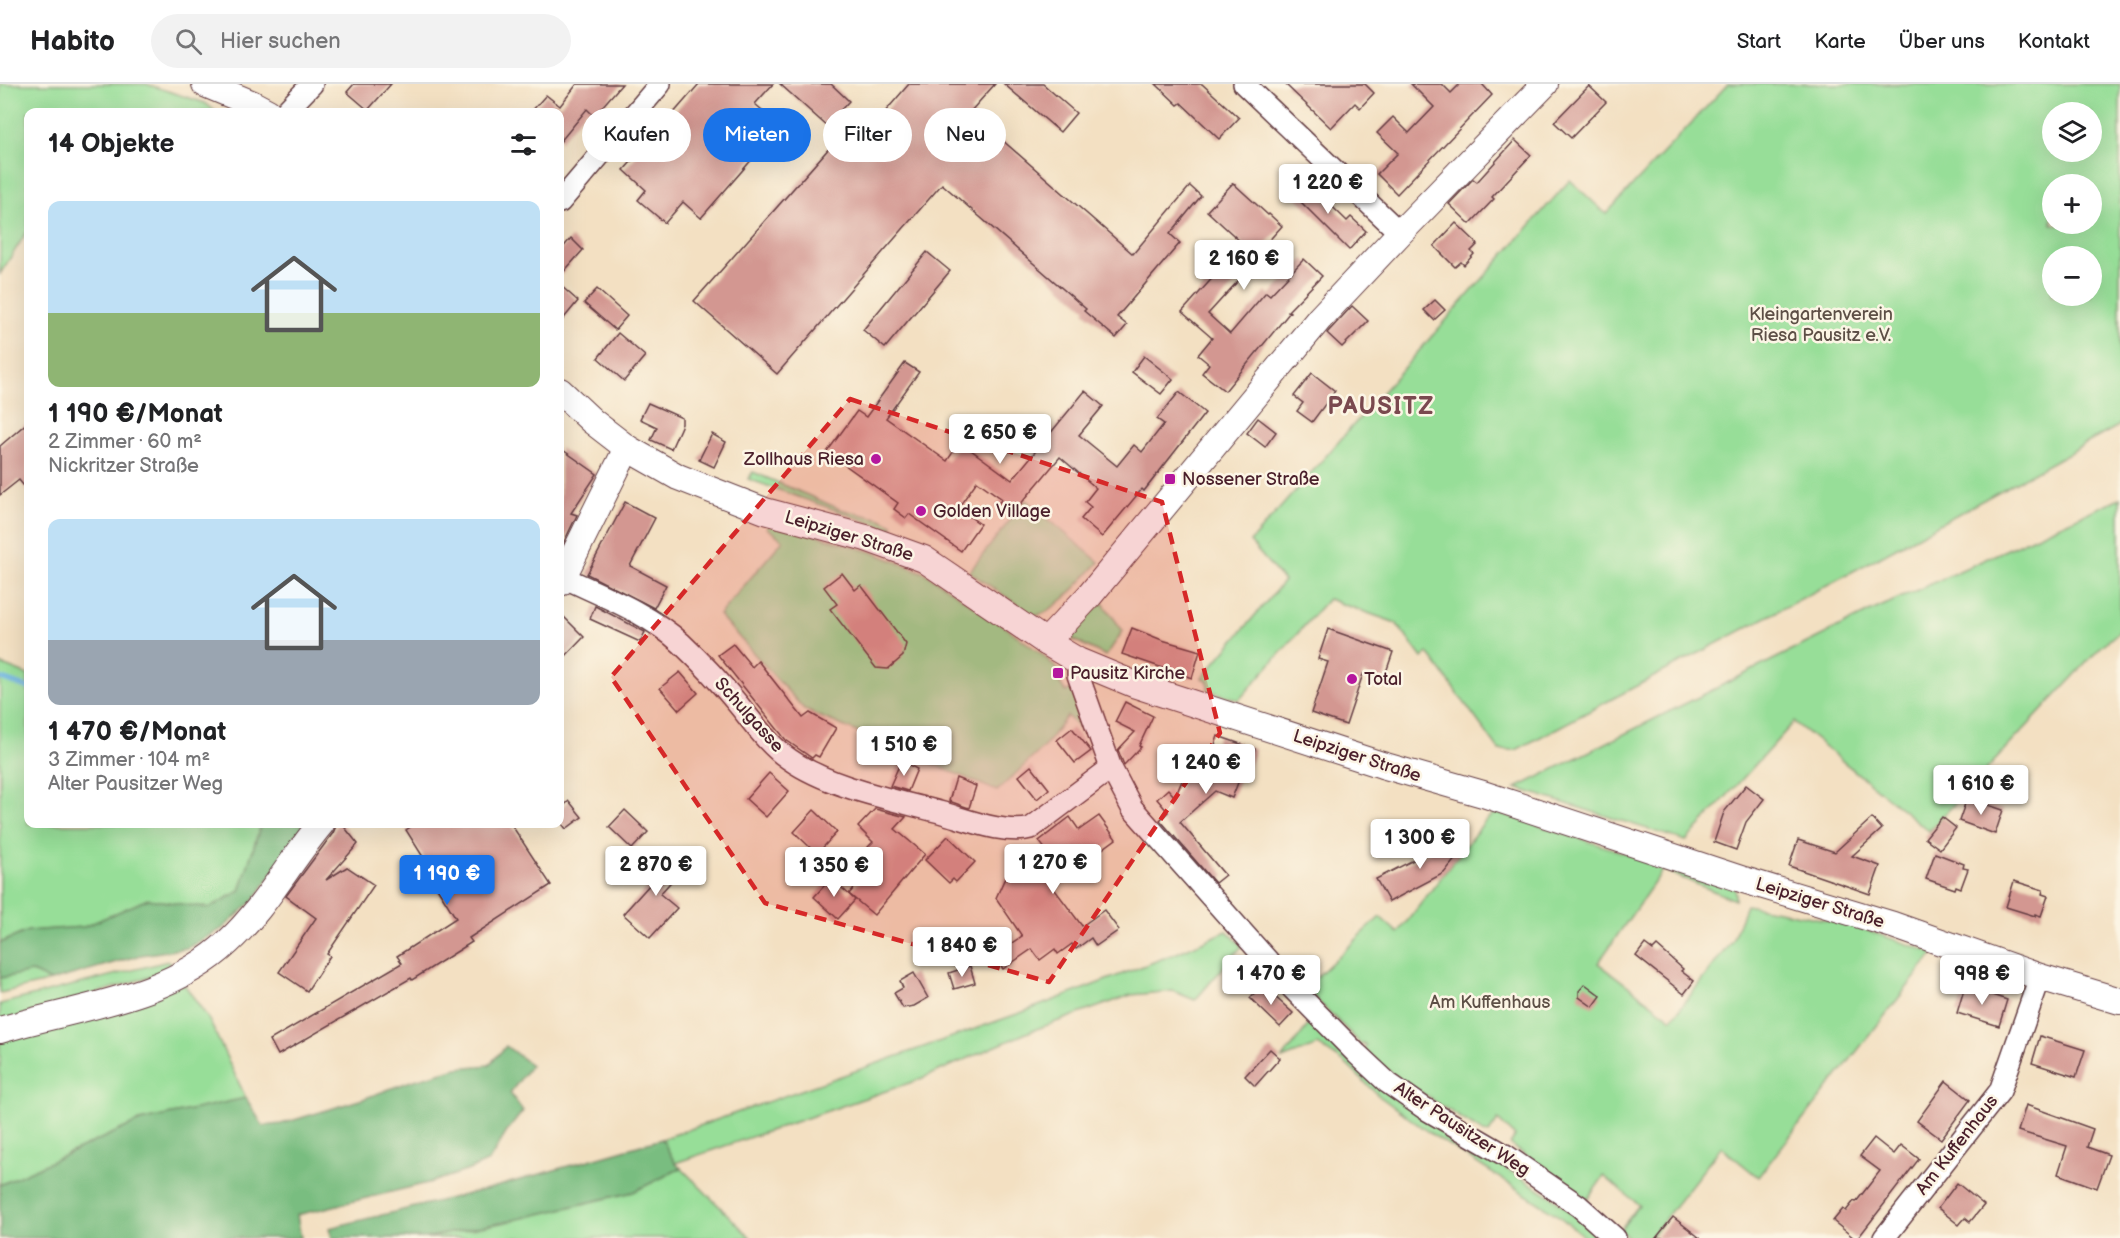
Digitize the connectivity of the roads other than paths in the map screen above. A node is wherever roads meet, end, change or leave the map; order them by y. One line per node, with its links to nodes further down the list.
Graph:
1 (205, 84): 6 (street)
2 (312, 84): 7 (street)
3 (660, 84): 8 (street)
4 (1244, 84): 9 (street)
5 (1545, 84): 9 (street)
6 (260, 108)
7 (289, 108)
8 (564, 197)
9 (1400, 233): 14 (street)
10 (564, 395): 11 (street, Leipziger Straße)
11 (627, 448): 12 (street); 14 (street, Leipziger Straße)
12 (564, 574)
13 (564, 581): 16 (street, Schulgasse)
14 (1046, 642): 15 (street, Leipziger Straße)
15 (1078, 661): 16 (street, Alter Pausitzer Weg); 18 (street, Leipziger Straße)
16 (1111, 768): 21 (street, Alter Pausitzer Weg)
17 (318, 828): 20 (street)
18 (2040, 977): 19 (street, Leipziger Straße); 22 (street, Am Kuffenhaus)
19 (2120, 1001)
20 (0, 1030)
21 (1615, 1238)
22 (1884, 1238)

